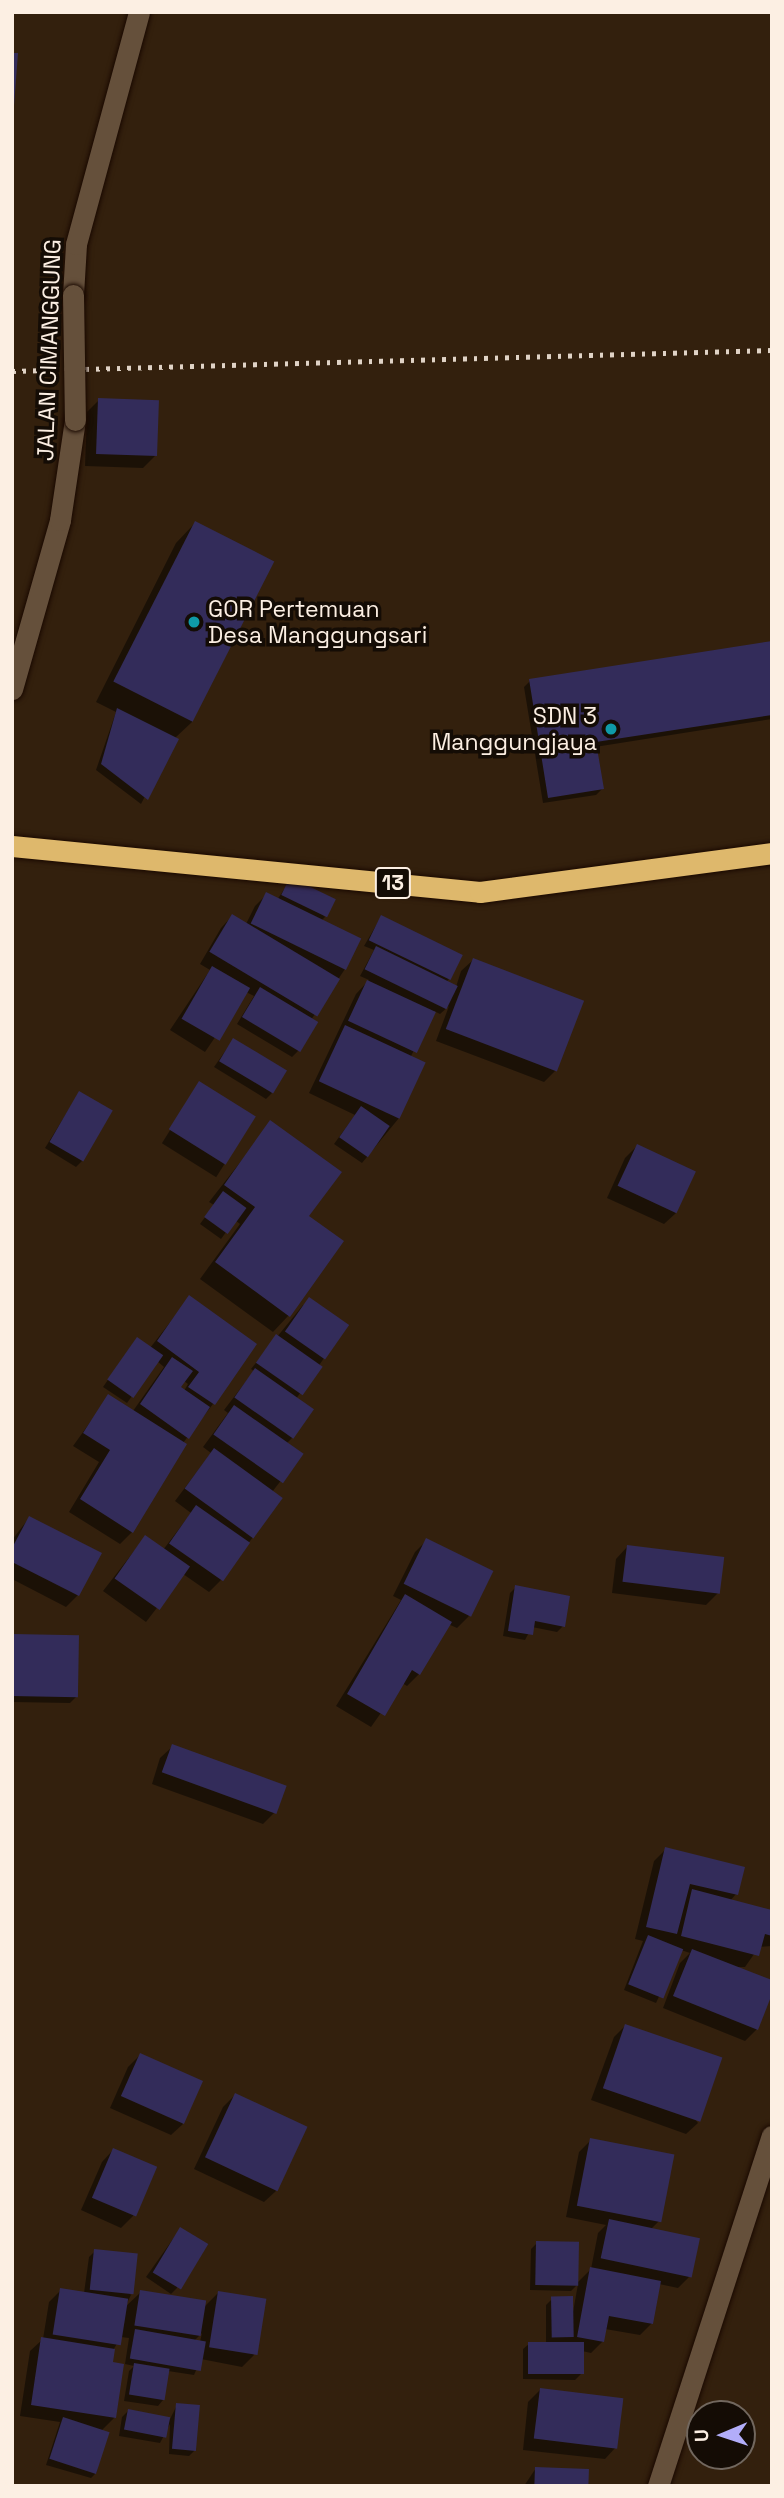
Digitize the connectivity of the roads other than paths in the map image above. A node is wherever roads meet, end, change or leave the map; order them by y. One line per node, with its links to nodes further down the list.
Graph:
1 (139, 12): 2 (street, JALAN CIMANGGUNG, bridge)
2 (12, 689)
3 (12, 846): 4 (highway, 13)
4 (772, 853)
5 (772, 2136): 6 (street)
6 (659, 2486)

